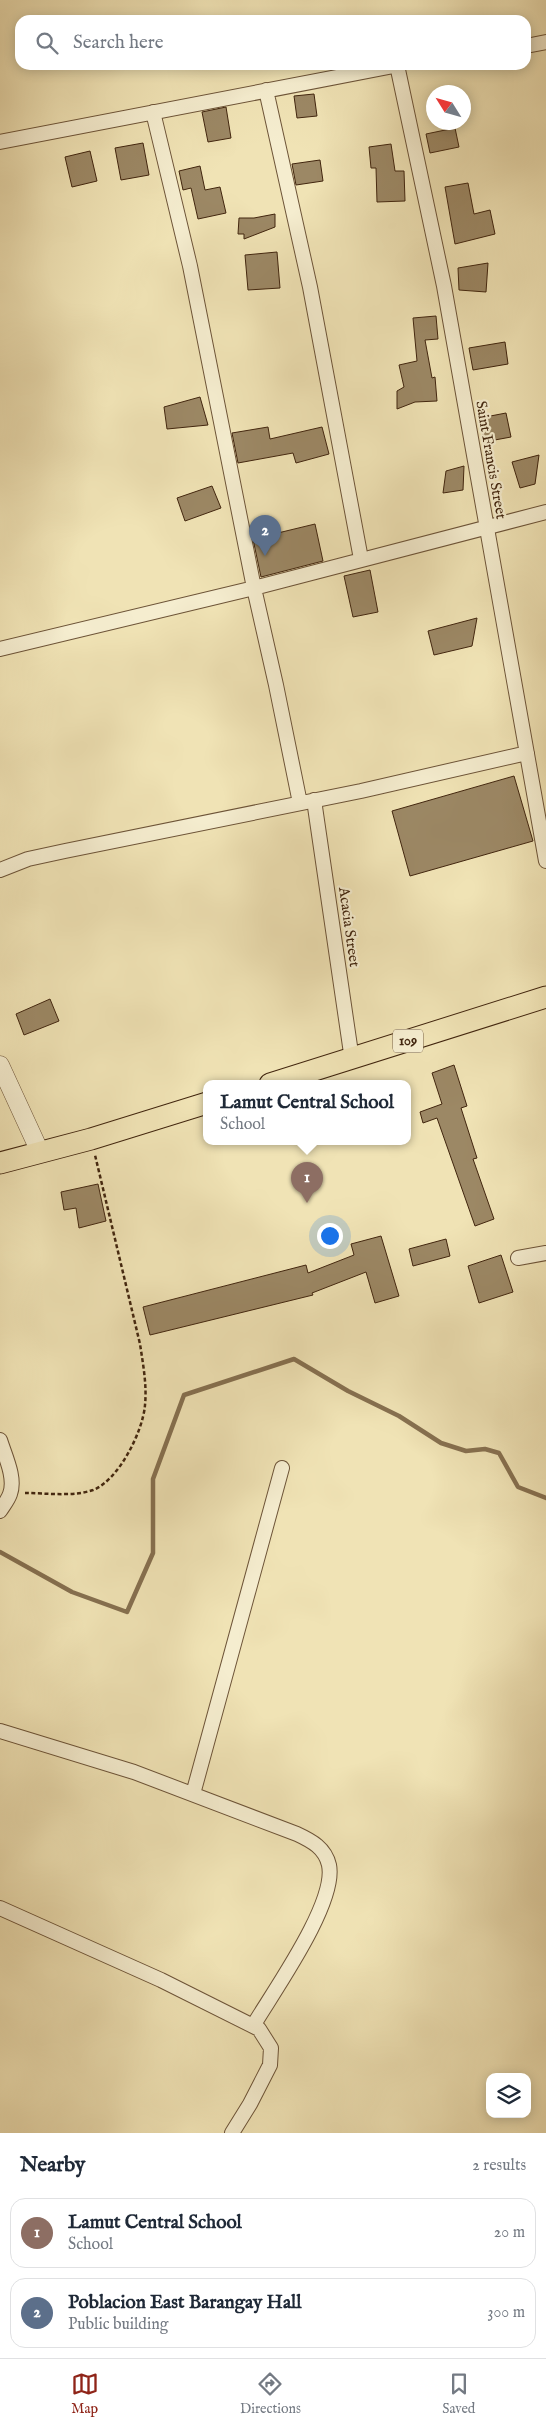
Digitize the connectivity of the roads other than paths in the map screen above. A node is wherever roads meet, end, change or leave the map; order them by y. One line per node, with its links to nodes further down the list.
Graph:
1 (546, 42): 2 (street)
2 (531, 45)
3 (372, 70): 5 (street)
4 (399, 70): 9 (street, Saint Francis Street)
5 (266, 90): 6 (street); 10 (street)
6 (153, 112): 7 (street); 11 (street)
7 (0, 142)
8 (546, 512): 9 (street)
9 (487, 528): 10 (street); 13 (street, Saint Francis Street)
10 (361, 559): 11 (street)
11 (254, 588): 12 (street); 15 (street)
12 (0, 649)
13 (527, 753): 14 (street); 16 (street, Saint Francis Street)
14 (314, 800): 15 (street); 19 (street, Acacia Street)
15 (300, 803): 17 (street)
16 (546, 861)
17 (0, 870)
18 (546, 997): 19 (main road, 109)
19 (352, 1060): 21 (main road, 109)
20 (0, 1066): 23 (street)
21 (284, 1080)
22 (203, 1104): 23 (main road)
23 (40, 1152): 24 (main road)
24 (0, 1163)
25 (546, 1253): 26 (street)
26 (518, 1258)
27 (0, 1440): 29 (street)
28 (282, 1468): 31 (street)
29 (0, 1511)
30 (0, 1731): 31 (street)
31 (193, 1794): 33 (street)
32 (0, 1908): 33 (street)
33 (253, 2026): 34 (street)
34 (232, 2133)

